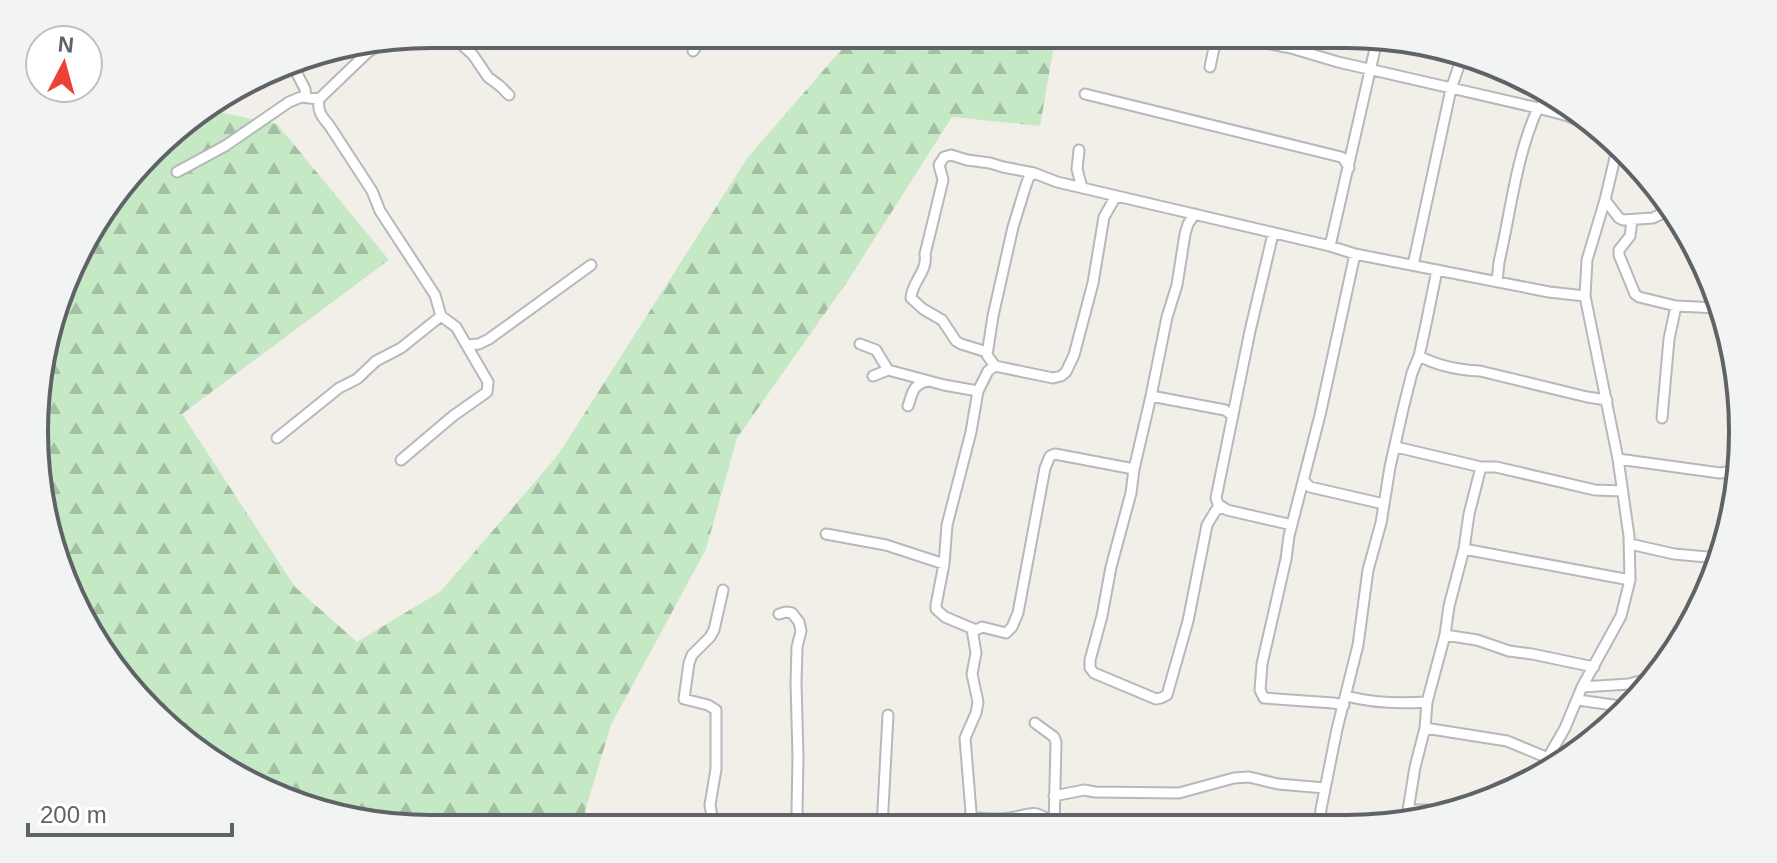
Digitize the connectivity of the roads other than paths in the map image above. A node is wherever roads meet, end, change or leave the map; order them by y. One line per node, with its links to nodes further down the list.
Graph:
1 (465, 48): 14 (street)
2 (695, 48): 6 (street)
3 (1214, 48): 9 (street)
4 (1291, 48): 10 (street)
5 (1375, 49): 10 (street)
6 (693, 51)
7 (367, 53): 16 (street)
8 (1459, 65): 12 (street)
9 (1210, 67)
10 (1370, 69): 12 (street); 22 (street)
11 (296, 73): 15 (street)
12 (1451, 89): 18 (street); 35 (street)
13 (1085, 94): 22 (street)
14 (509, 95)
15 (306, 97): 16 (street); 23 (street)
16 (319, 99): 41 (street)
17 (1542, 102): 18 (street)
18 (1540, 109): 19 (street); 37 (street)
19 (1565, 117)
20 (1079, 150): 25 (street)
21 (1615, 158): 27 (street)
22 (1349, 168): 32 (street)
23 (177, 172)
24 (1034, 173): 25 (street); 44 (street); 44 (street)
25 (1082, 188): 26 (street)
26 (1116, 196): 28 (street); 46 (street)
27 (1605, 200): 30 (street); 38 (street)
28 (1195, 214): 31 (street); 51 (street)
29 (1661, 214): 30 (street)
30 (1632, 220): 39 (street)
31 (1273, 234): 32 (street); 54 (street)
32 (1330, 246): 33 (street)
33 (1355, 254): 35 (street); 63 (street)
34 (591, 265): 43 (street)
35 (1413, 265): 36 (street)
36 (1437, 270): 37 (street); 45 (street)
37 (1497, 282): 38 (street)
38 (1585, 296): 52 (street)
39 (1676, 306): 40 (street); 55 (street)
40 (1709, 308)
41 (441, 316): 43 (street); 56 (street)
42 (860, 344): 47 (street)
43 (467, 345): 59 (street)
44 (987, 352): 46 (street)
45 (1419, 356): 52 (street); 57 (street)
46 (995, 366): 50 (street)
47 (888, 370): 48 (street); 49 (street)
48 (873, 376)
49 (928, 381): 50 (street); 53 (street)
50 (978, 391): 72 (street)
51 (1151, 396): 54 (street); 61 (street)
52 (1607, 400): 58 (street)
53 (908, 406)
54 (1233, 416): 66 (street)
55 (1662, 418)
56 (277, 438)
57 (1396, 447): 60 (street); 65 (street)
58 (1618, 459): 62 (street); 64 (street)
59 (401, 460)
60 (1481, 467): 64 (street); 70 (street)
61 (1134, 469): 66 (street); 76 (street)
62 (1727, 472)
63 (1305, 486): 65 (street); 67 (street)
64 (1622, 491): 69 (street)
65 (1384, 504): 82 (street)
66 (1223, 508): 67 (street)
67 (1292, 525): 82 (street)
68 (826, 534): 72 (street)
69 (1630, 544): 71 (street); 73 (street)
70 (1464, 549): 73 (street); 77 (street)
71 (1708, 558)
72 (944, 564): 76 (street)
73 (1630, 580): 78 (street)
74 (723, 590): 93 (street)
75 (779, 614): 94 (street)
76 (972, 629): 96 (street)
77 (1445, 635): 78 (street); 83 (street)
78 (1594, 667): 80 (street)
79 (1635, 682): 80 (street)
80 (1582, 687): 81 (street)
81 (1578, 700): 84 (street); 88 (street)
82 (1345, 701): 83 (street); 90 (street)
83 (1427, 702): 87 (street)
84 (1615, 705)
85 (888, 715): 95 (street)
86 (1035, 723): 91 (street)
87 (1425, 728): 89 (street); 92 (street)
88 (1549, 757)
89 (1547, 758)
90 (1325, 788): 91 (street); 100 (street)
91 (1054, 796): 99 (street)
92 (1408, 810)
93 (712, 815)
94 (798, 815)
95 (883, 815)
96 (969, 815)
97 (1022, 815): 98 (street)
98 (1041, 815)
99 (1054, 815)
100 (1321, 815)

